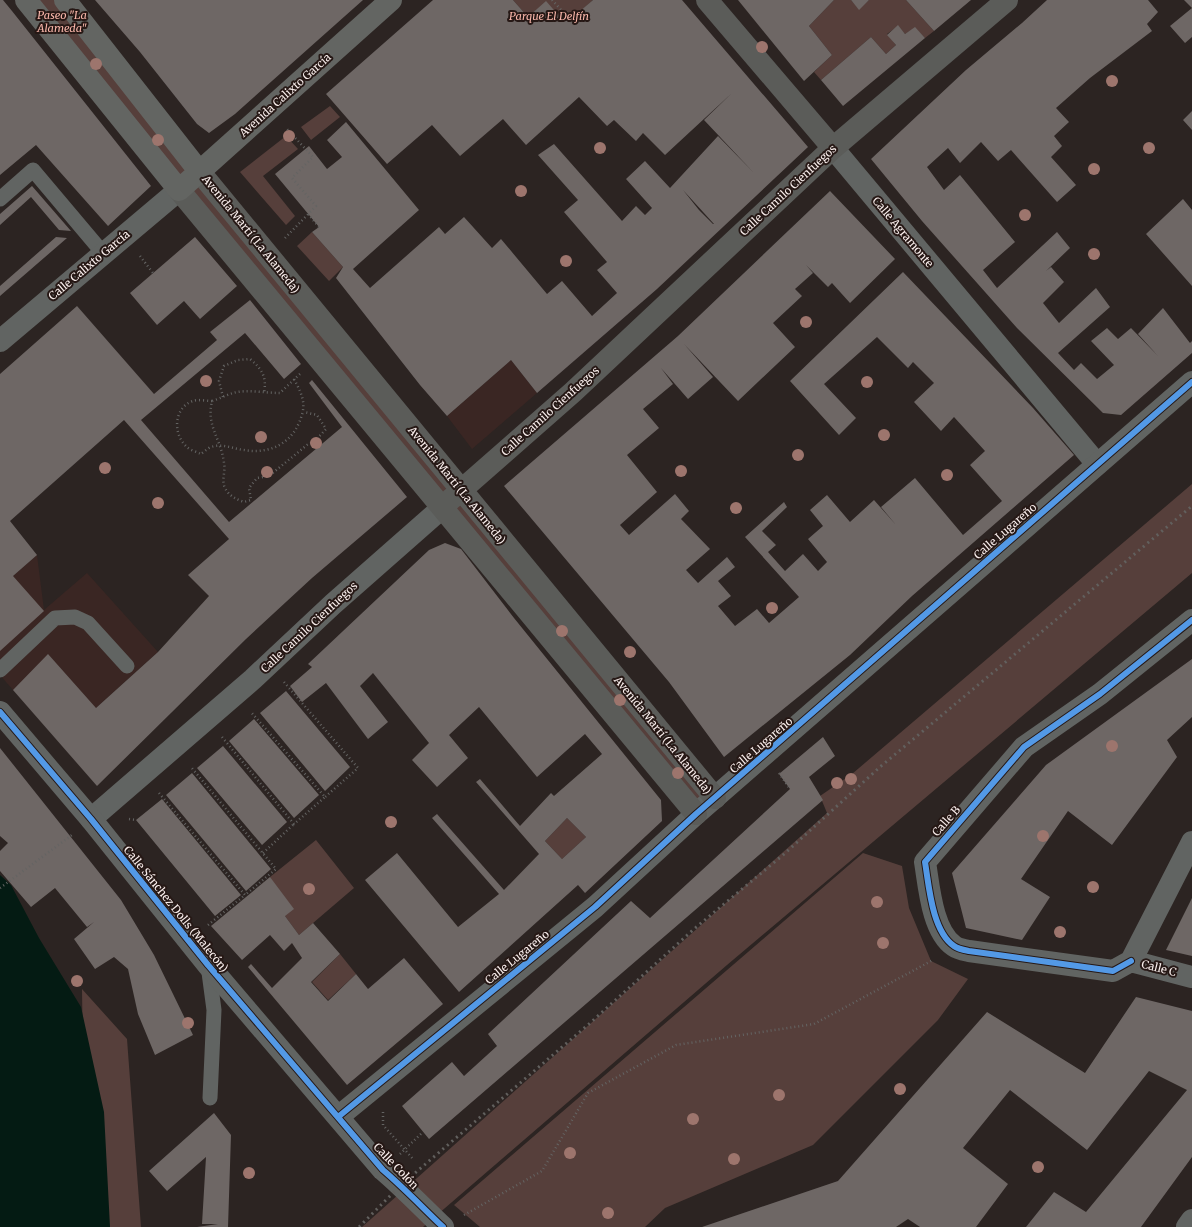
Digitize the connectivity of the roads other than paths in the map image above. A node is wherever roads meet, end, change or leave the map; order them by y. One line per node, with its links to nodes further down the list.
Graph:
1 (26, 0): 8 (main road)
2 (65, 0): 7 (main road)
3 (391, 0): 7 (main road, Avenida Calixto García)
4 (707, 0): 6 (main road, Calle Agramonte)
5 (1007, 0): 6 (main road, Calle Camilo Cienfuegos)
6 (833, 148): 13 (street, Calle Agramonte); 14 (main road, Calle Camilo Cienfuegos)
7 (199, 171): 8 (main road, Avenida Calixto García); 14 (main road, Avenida Martí (La Alameda))
8 (178, 190): 10 (street, Calle Calixto García); 15 (main road)
9 (0, 199): 10 (lane)
10 (103, 253): 11 (street, Calle Calixto García)
11 (0, 341)
12 (1192, 382): 13 (street, Calle Lugareño)
13 (1097, 464): 20 (street, Calle Lugareño)
14 (461, 489): 15 (main road, Calle Camilo Cienfuegos); 20 (main road, Avenida Martí (La Alameda))
15 (442, 508): 21 (main road); 22 (street, Calle Camilo Cienfuegos)
16 (1192, 620): 24 (street, Calle B)
17 (127, 666): 18 (lane)
18 (0, 670)
19 (0, 712): 22 (street, Calle Sánchez Dolls (Malecón))
20 (715, 798): 21 (street, Calle Lugareño)
21 (696, 814): 28 (street, Calle Lugareño)
22 (91, 819): 25 (street, Calle Sánchez Dolls (Malecón))
23 (1192, 842): 24 (street, Calle C)
24 (1131, 961): 26 (street, Calle C)
25 (208, 965): 27 (lane); 28 (street, Calle Sánchez Dolls (Malecón))
26 (1192, 976)
27 (210, 1098)
28 (338, 1116): 30 (street, Calle Colón)
29 (1192, 1220): 31 (street)
30 (452, 1222)
31 (1187, 1227)

